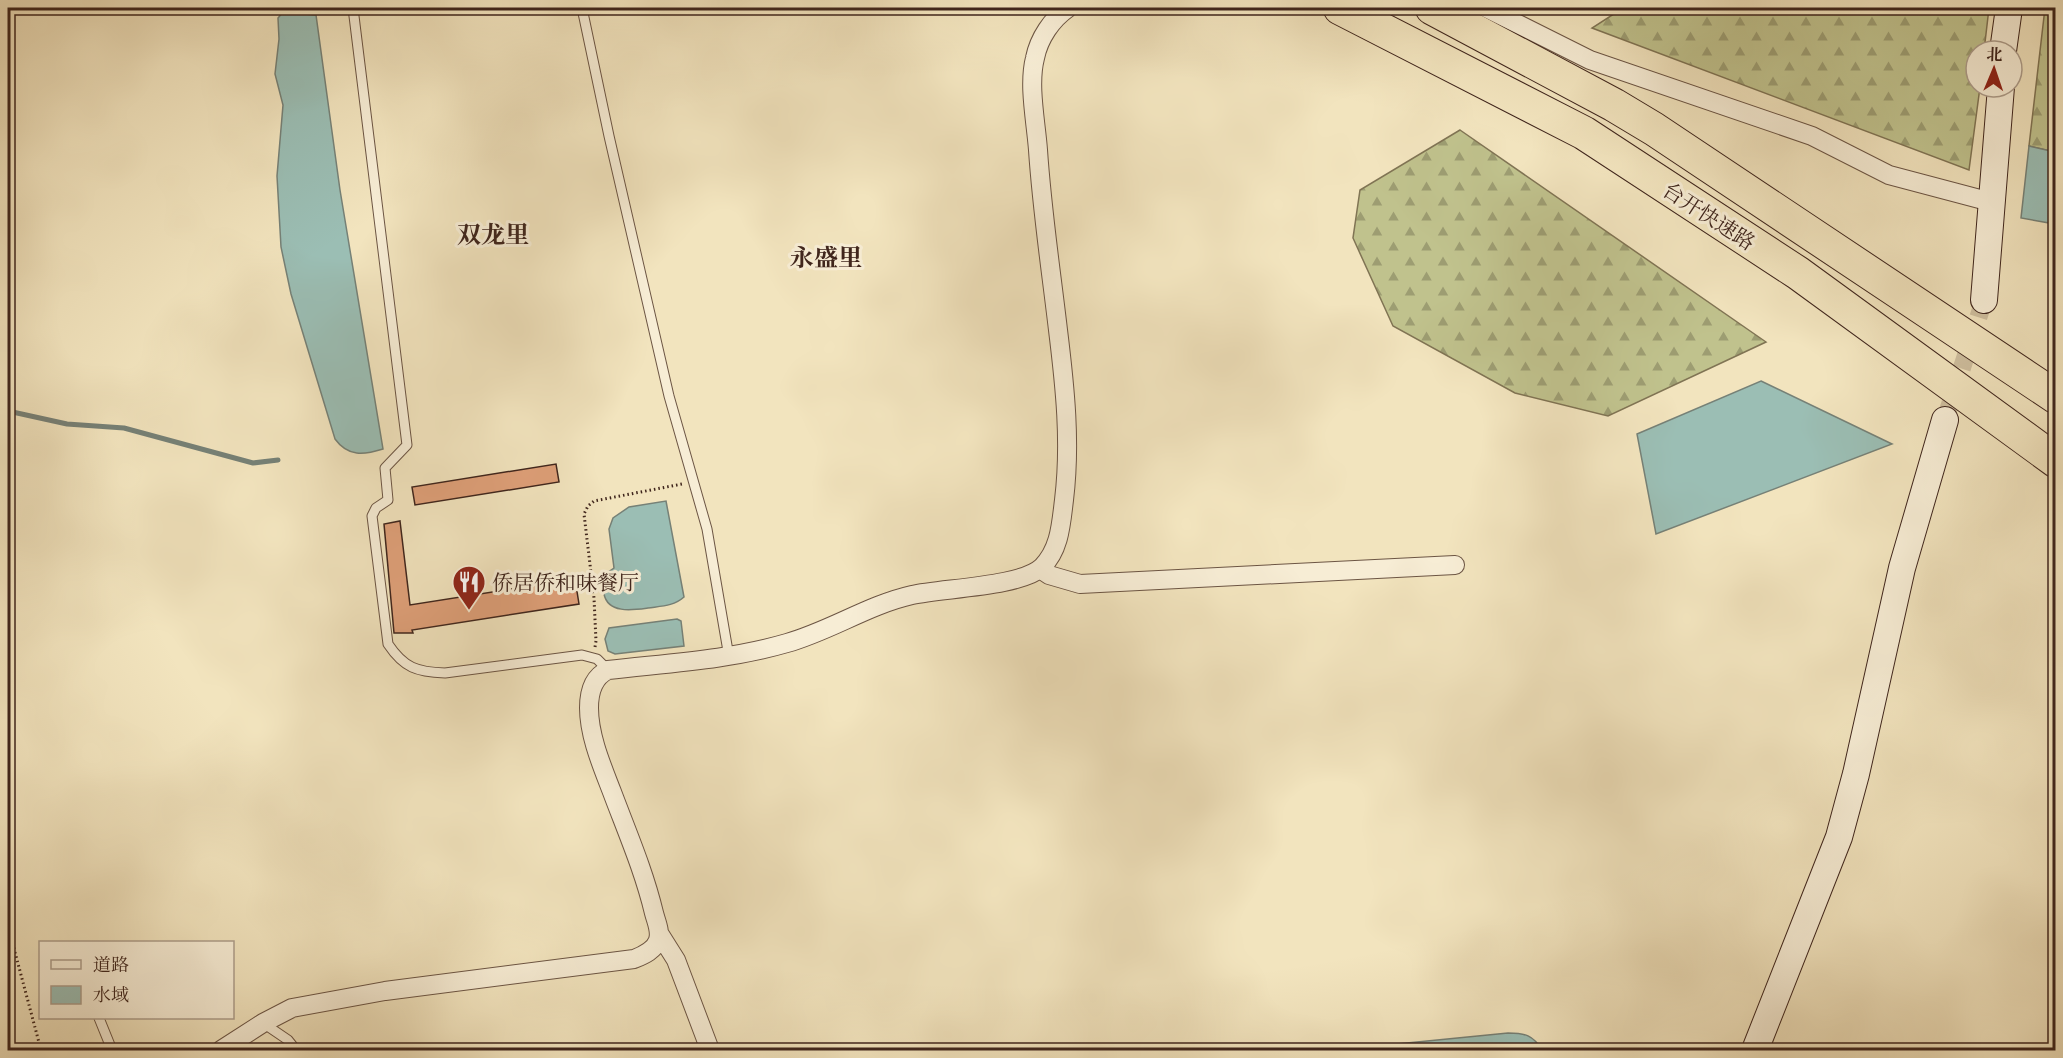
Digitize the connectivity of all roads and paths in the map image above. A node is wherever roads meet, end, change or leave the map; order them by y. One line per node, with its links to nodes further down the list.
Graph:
1 (353, 8): 18 (lane)
2 (582, 8): 15 (lane)
3 (1068, 8): 17 (street)
4 (1341, 8): 14 (highway, 台开快速路)
5 (1432, 8): 12 (highway, 台开快速路)
6 (1486, 8): 10 (street)
7 (2009, 8): 8 (street)
8 (2005, 39)
9 (2000, 99): 10 (street)
10 (1991, 202): 11 (street)
11 (1984, 300)
12 (2055, 397)
13 (1945, 420): 30 (street)
14 (2055, 461)
15 (694, 482): 18 (path); 19 (lane)
16 (1455, 565): 17 (street)
17 (1040, 569): 19 (street)
18 (592, 657): 20 (lane)
19 (729, 657): 20 (street)
20 (608, 670): 22 (street)
21 (8, 926): 25 (path)
22 (659, 933): 24 (street); 29 (street)
23 (100, 1019): 26 (lane)
24 (263, 1023): 27 (street); 28 (lane)
25 (41, 1050)
26 (112, 1050)
27 (221, 1050)
28 (296, 1050)
29 (710, 1050)
30 (1755, 1050)

